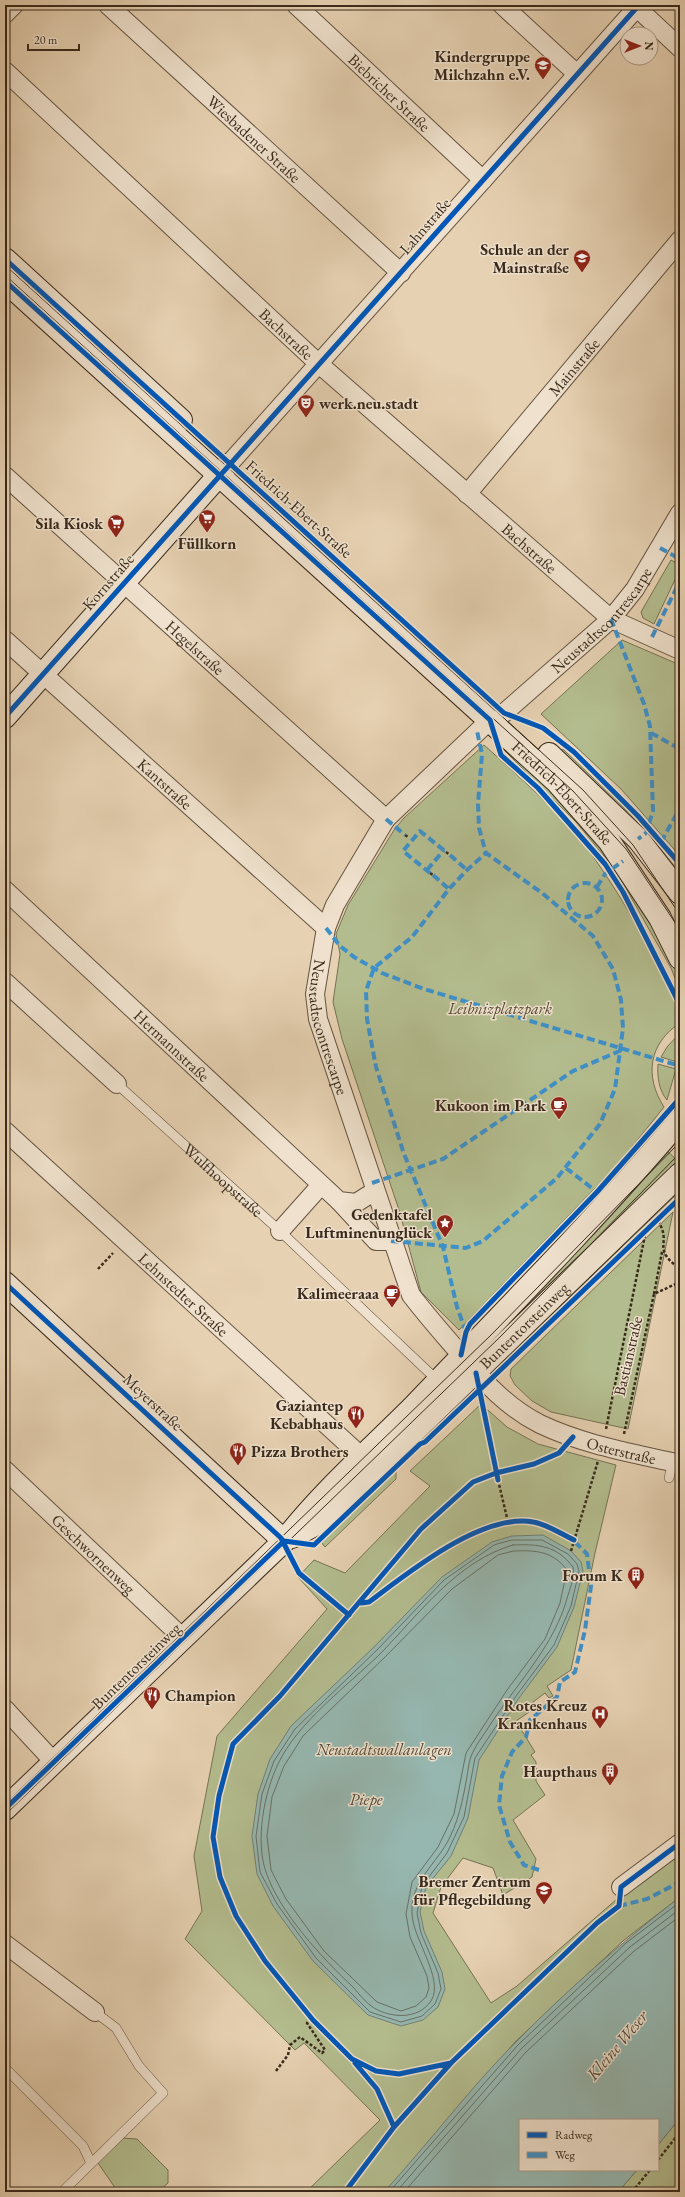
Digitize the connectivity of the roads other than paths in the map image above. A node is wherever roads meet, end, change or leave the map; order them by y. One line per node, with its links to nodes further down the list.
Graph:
1 (14, 5): 6 (street)
2 (108, 5): 13 (street, Wiesbadener Straße)
3 (296, 5): 10 (street, Biebricher Straße)
4 (502, 5): 9 (street)
5 (636, 6): 7 (street); 9 (street, Lahnstraße)
6 (5, 14)
7 (680, 48)
8 (5, 71): 15 (street, Bachstraße)
9 (577, 74): 10 (street, Lahnstraße)
10 (483, 180): 13 (street, Lahnstraße)
11 (680, 240): 18 (street, Mainstraße)
12 (5, 259): 16 (street, Friedrich-Ebert-Straße)
13 (401, 273): 15 (street, Lahnstraße)
14 (5, 281): 16 (street, Friedrich-Ebert-Straße)
15 (319, 364): 16 (street, Lahnstraße); 18 (street, Bachstraße)
16 (224, 469): 20 (street, Kornstraße); 26 (street, Friedrich-Ebert-Straße)
17 (5, 476): 20 (street, Hegelstraße)
18 (467, 494): 21 (street, Bachstraße)
19 (680, 513): 21 (street, Neustadtscontrescarpe)
20 (124, 584): 24 (street, Kornstraße); 27 (street, Hegelstraße)
21 (611, 619): 23 (street, Bachstraße); 26 (street, Neustadtscontrescarpe)
22 (5, 640): 24 (street, Kantstraße)
23 (680, 650)
24 (43, 675): 25 (street, Kornstraße); 30 (street, Kantstraße)
25 (5, 717)
26 (497, 717): 27 (street, Neustadtscontrescarpe); 29 (street, Friedrich-Ebert-Straße); 31 (street, Friedrich-Ebert-Straße)
27 (386, 819): 30 (street, Neustadtscontrescarpe)
28 (5, 890): 37 (street, Hermannstraße)
29 (680, 893)
30 (326, 928): 38 (street, Neustadtscontrescarpe)
31 (680, 958)
32 (5, 982): 33 (street, Wulfhoopstraße)
33 (117, 1084): 40 (lane, Wulfhoopstraße)
34 (680, 1120): 43 (street, Buntentorsteinweg)
35 (5, 1131): 45 (street, Lehnstedter Straße)
36 (680, 1174): 43 (street, Buntentorsteinweg)
37 (321, 1185): 39 (street, Hermannstraße); 40 (street)
38 (375, 1192): 39 (street); 41 (street, Neustadtscontrescarpe)
39 (339, 1201): 41 (street, Hermannstraße)
40 (280, 1231): 44 (lane, Wulfhoopstraße)
41 (391, 1241): 43 (street, Neustadtscontrescarpe)
42 (5, 1283): 48 (street, Meyerstraße)
43 (468, 1364): 44 (street, Buntentorsteinweg); 46 (street, Osterstraße); 48 (street, Buntentorsteinweg)
44 (438, 1381): 45 (street, Buntentorsteinweg)
45 (363, 1458): 48 (street, Buntentorsteinweg)
46 (674, 1468)
47 (5, 1470): 49 (street, Geschwornenweg)
48 (284, 1541): 49 (street, Buntentorsteinweg)
49 (183, 1638): 51 (street, Buntentorsteinweg)
50 (5, 1709): 51 (street)
51 (54, 1762): 52 (street, Buntentorsteinweg)
52 (5, 1809)
53 (680, 1844): 54 (street)
54 (621, 1887)
55 (5, 1944): 56 (street)
56 (95, 2012): 58 (lane)
57 (5, 2068): 58 (lane)
58 (91, 2163): 59 (lane)
59 (62, 2192)

